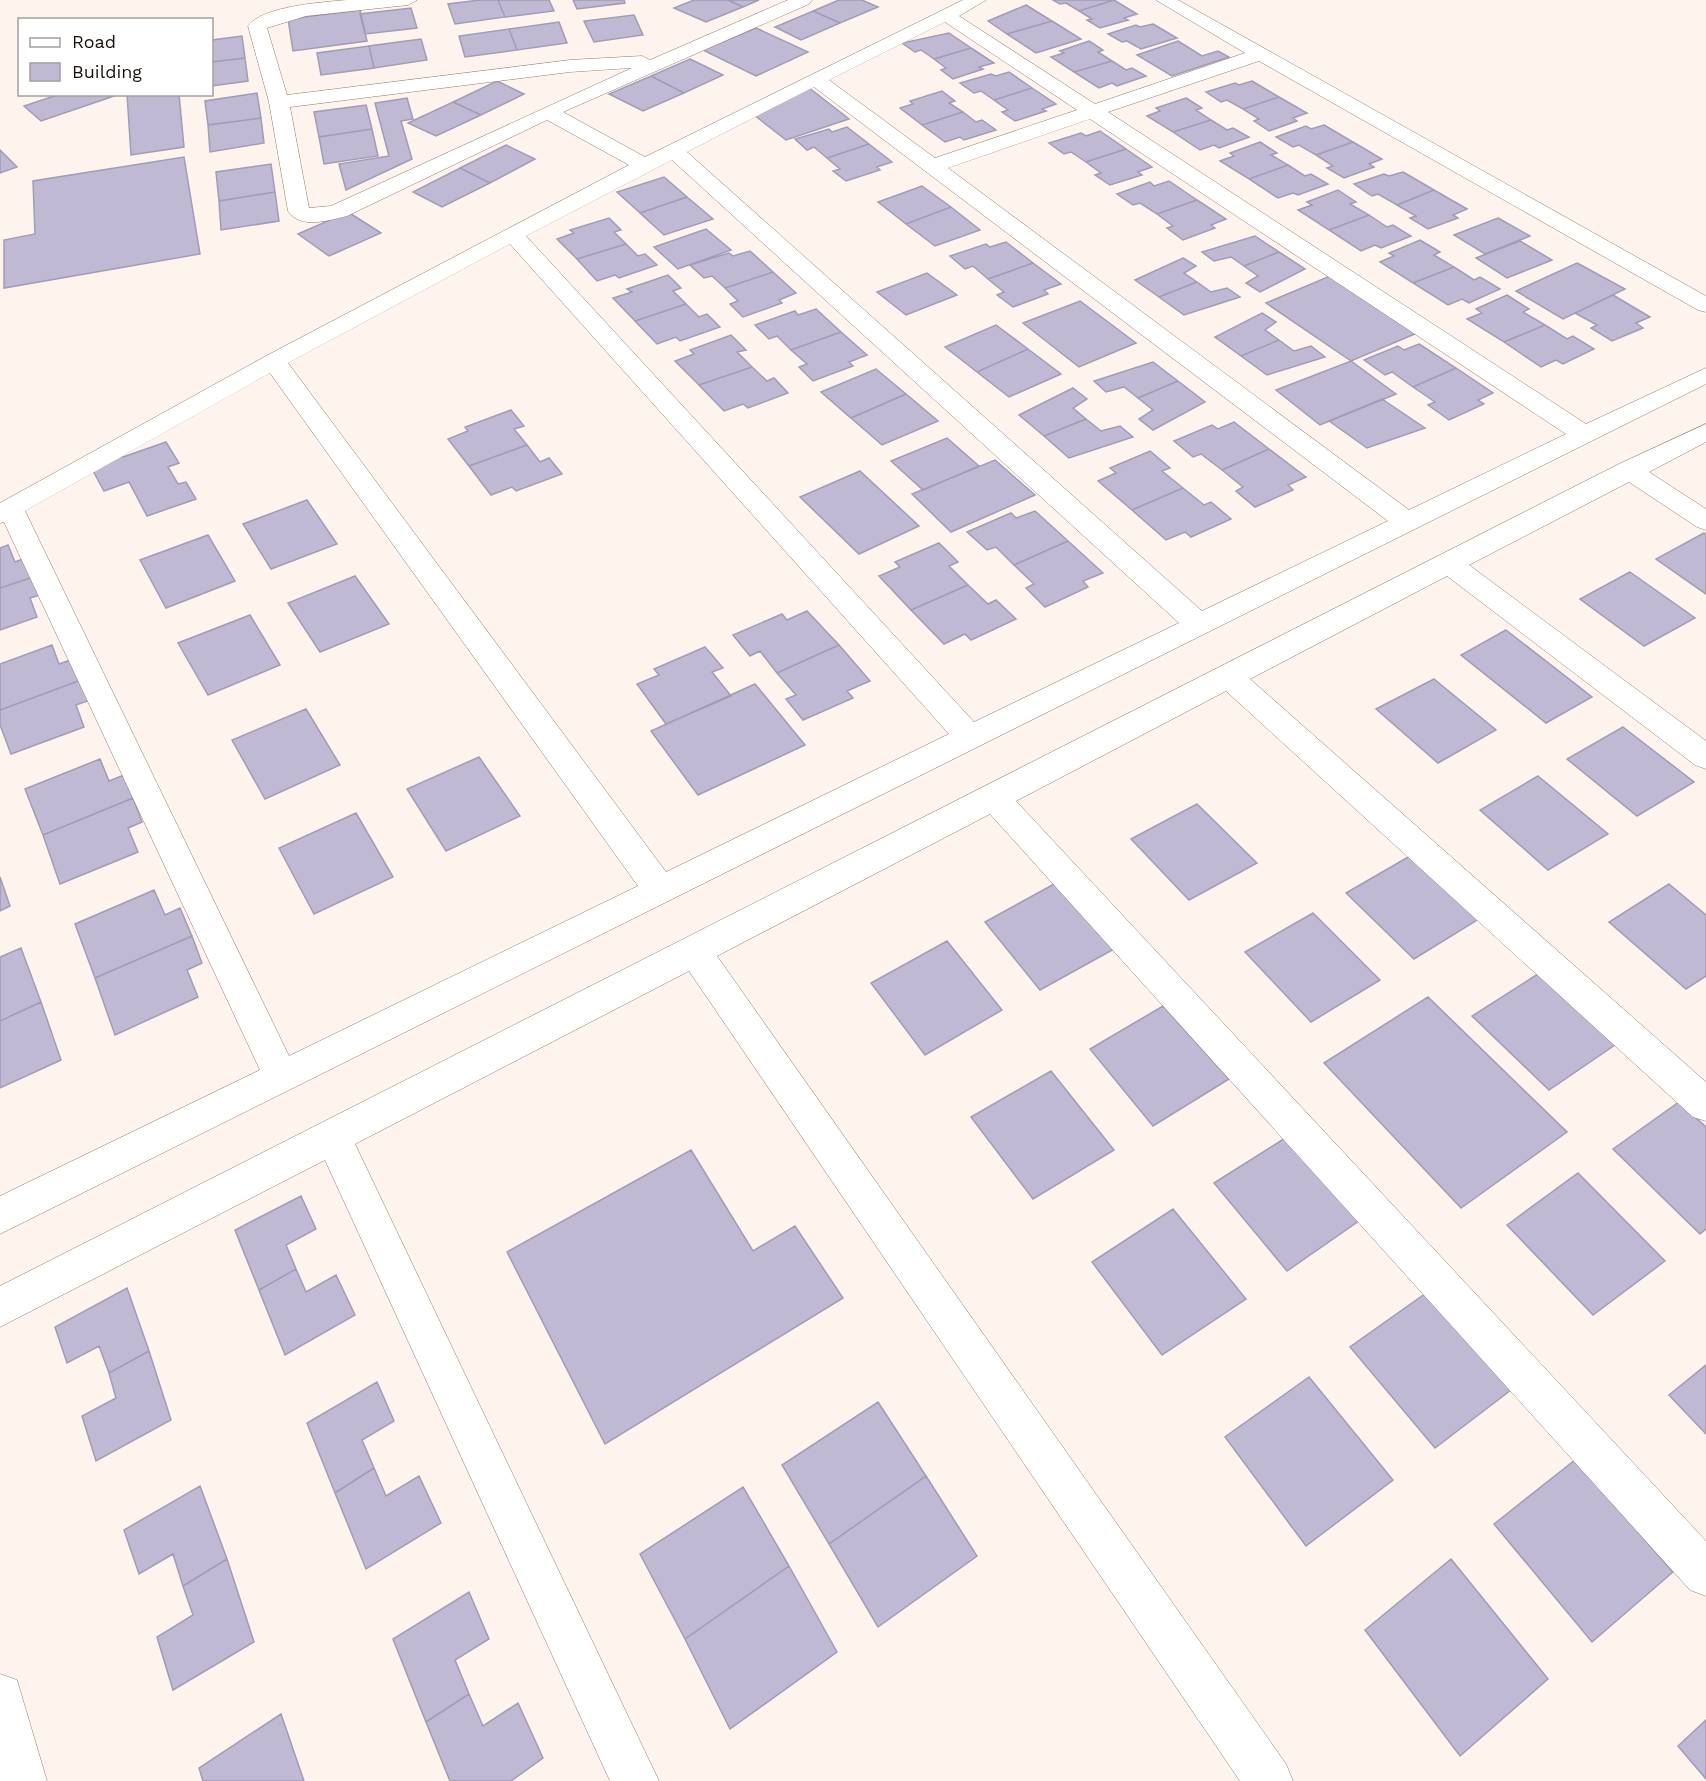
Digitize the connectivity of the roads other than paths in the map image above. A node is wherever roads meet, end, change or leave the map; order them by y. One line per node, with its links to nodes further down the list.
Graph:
1 (408, 0): 9 (street)
2 (803, 0): 7 (street)
3 (977, 0): 5 (street)
4 (1165, 0): 6 (street)
5 (946, 15): 8 (street); 10 (street)
6 (1260, 54): 10 (street); 16 (street)
7 (662, 60): 9 (street); 11 (street)
8 (816, 79): 12 (street); 14 (street)
9 (279, 102): 11 (street)
10 (1092, 111): 14 (street); 20 (street)
11 (548, 112): 13 (street)
12 (674, 152): 13 (street); 26 (street)
13 (646, 166): 15 (street)
14 (932, 166): 24 (street)
15 (513, 235): 17 (street); 28 (street)
16 (1706, 305)
17 (274, 361): 22 (street); 31 (street)
18 (1706, 375): 20 (street)
19 (1706, 432): 21 (street)
20 (1584, 434): 24 (street)
21 (1628, 470): 23 (street); 25 (street)
22 (5, 511): 33 (street)
23 (1706, 520)
24 (1407, 522): 26 (street)
25 (1448, 563): 27 (street); 29 (street)
26 (1198, 624): 28 (street)
27 (1228, 676): 30 (street); 34 (street)
28 (970, 737): 31 (street)
29 (1706, 757)
30 (993, 797): 32 (street); 38 (street)
31 (660, 890): 33 (street)
32 (694, 951): 35 (street); 42 (street)
33 (281, 1077): 36 (street)
34 (1706, 1104)
35 (333, 1137): 37 (street); 41 (street)
36 (0, 1216)
37 (0, 1307)
38 (1706, 1574)
39 (0, 1697): 40 (street)
40 (23, 1781)
41 (635, 1781)
42 (1269, 1781)

